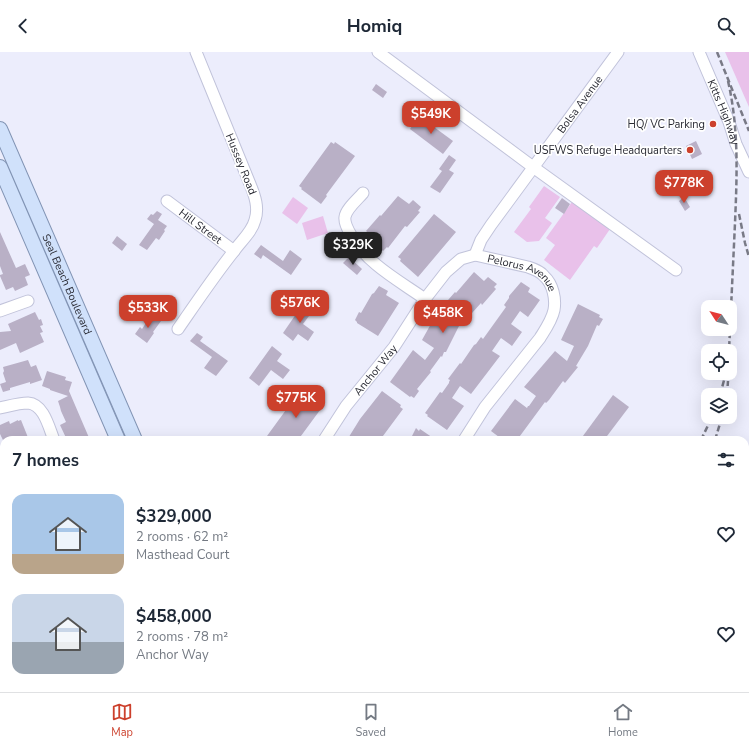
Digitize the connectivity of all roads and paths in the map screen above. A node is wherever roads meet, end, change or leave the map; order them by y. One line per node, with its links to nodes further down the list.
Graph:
1 (196, 52): 11 (street, Hussey Road)
2 (378, 52): 7 (street)
3 (618, 52): 7 (street, Bolsa Avenue)
4 (699, 52): 8 (street, Kitts Highway)
5 (0, 128): 21 (main road, Seal Beach Boulevard)
6 (0, 167): 20 (main road, Seal Beach Boulevard)
7 (533, 167): 12 (street, Bolsa Avenue); 13 (street)
8 (749, 172)
9 (363, 193): 14 (street)
10 (167, 201): 11 (street, Hill Street)
11 (234, 251): 17 (street, Hussey Road)
12 (475, 256): 14 (street, Pelorus Avenue); 23 (street, Pelorus Avenue)
13 (676, 270)
14 (425, 299): 22 (street, Anchor Way)
15 (28, 301): 16 (street)
16 (0, 311)
17 (178, 329)
18 (0, 408): 19 (street)
19 (52, 436)
20 (116, 436)
21 (134, 436)
22 (327, 436)
23 (467, 436)

